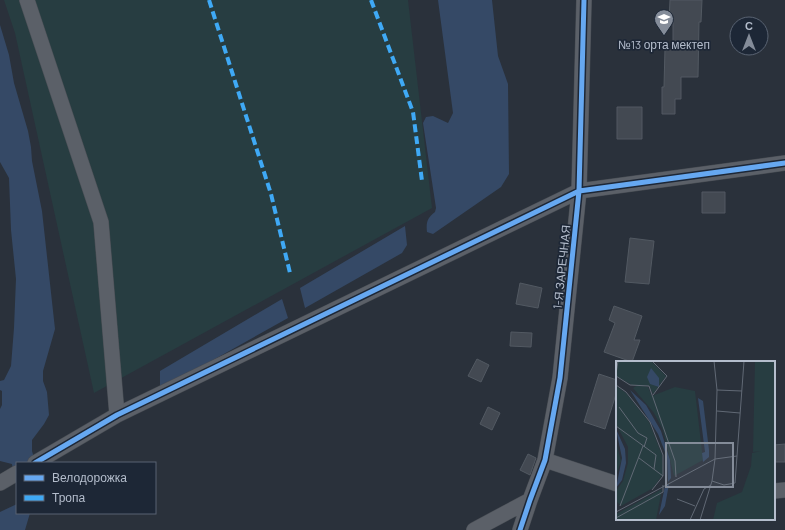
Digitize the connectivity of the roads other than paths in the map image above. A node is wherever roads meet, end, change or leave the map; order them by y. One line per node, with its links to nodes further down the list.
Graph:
1 (27, 0): 5 (street)
2 (584, 0): 4 (street, 1-Я ЗАРЕЧНАЯ)
3 (785, 163): 4 (street)
4 (578, 191): 5 (street); 6 (street, 1-Я ЗАРЕЧНАЯ)
5 (118, 415): 7 (street)
6 (545, 460): 10 (street); 13 (street, 1-Я ЗАРЕЧНАЯ)
7 (37, 462)
8 (16, 474): 9 (street)
9 (0, 483)
10 (616, 484)
11 (785, 490): 12 (street)
12 (775, 491)
13 (530, 500): 14 (street); 15 (street, 1-Я ЗАРЕЧНАЯ)
14 (474, 530)
15 (520, 530)

